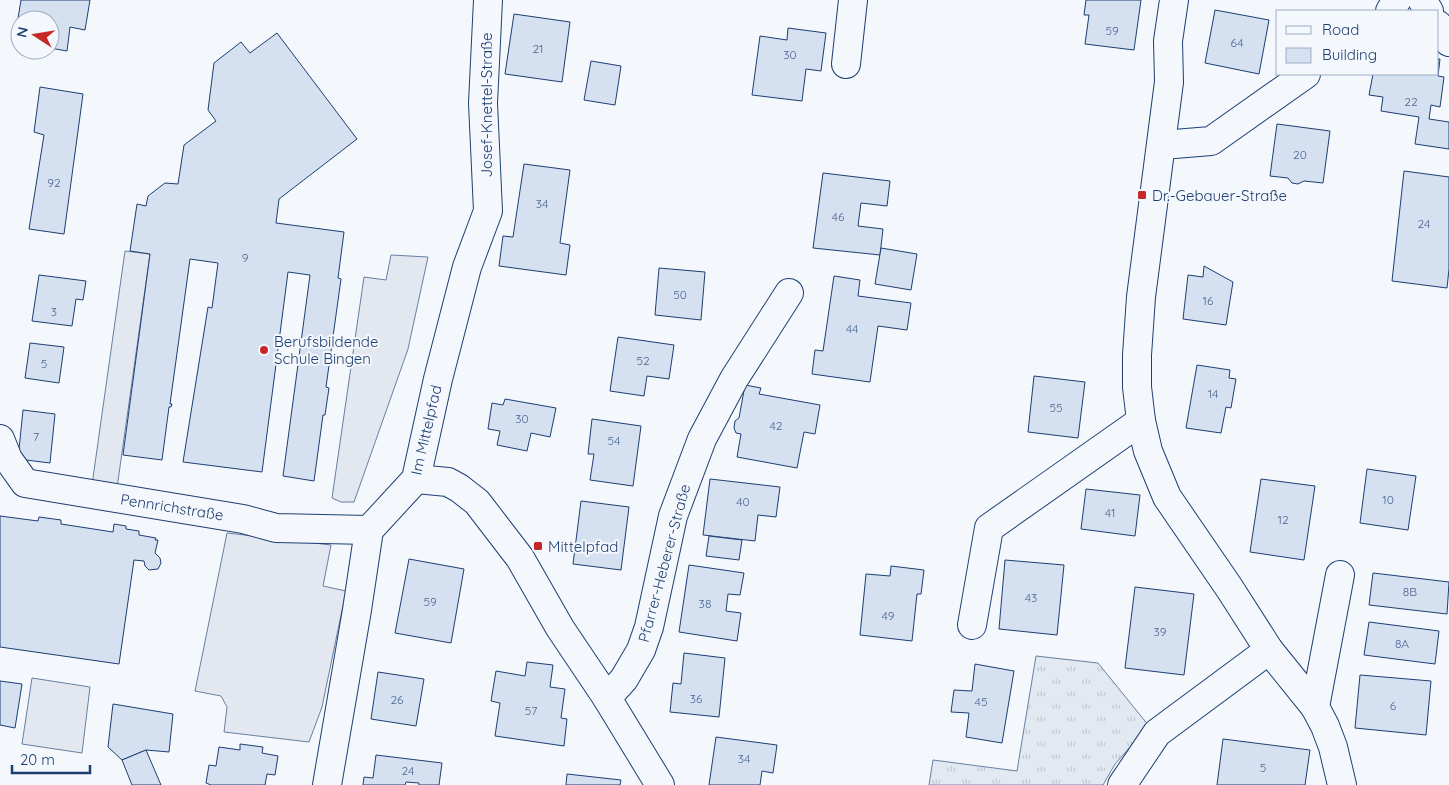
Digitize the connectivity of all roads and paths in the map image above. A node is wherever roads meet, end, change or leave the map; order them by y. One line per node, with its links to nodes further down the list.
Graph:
1 (488, 0): 9 (street, Josef-Knettel-Straße)
2 (853, 0): 6 (street)
3 (1174, 0): 8 (street)
4 (1439, 27): 5 (street)
5 (1449, 42)
6 (846, 64)
7 (1305, 75): 8 (street)
8 (1162, 145): 11 (street)
9 (488, 211): 13 (street, Im Mittelpfad)
10 (789, 293): 18 (street, Pfarrer-Heberer-Straße)
11 (1141, 421): 16 (street); 17 (street)
12 (0, 439): 14 (street, Pennrichstraße)
13 (416, 479): 14 (street, Im Mittelpfad); 18 (street)
14 (369, 530): 20 (street)
15 (1340, 576): 19 (street)
16 (972, 625)
17 (1269, 650): 19 (street); 22 (street)
18 (606, 698): 21 (street)
19 (1315, 707): 23 (street)
20 (327, 785)
21 (660, 785)
22 (1122, 785)
23 (1342, 785)

